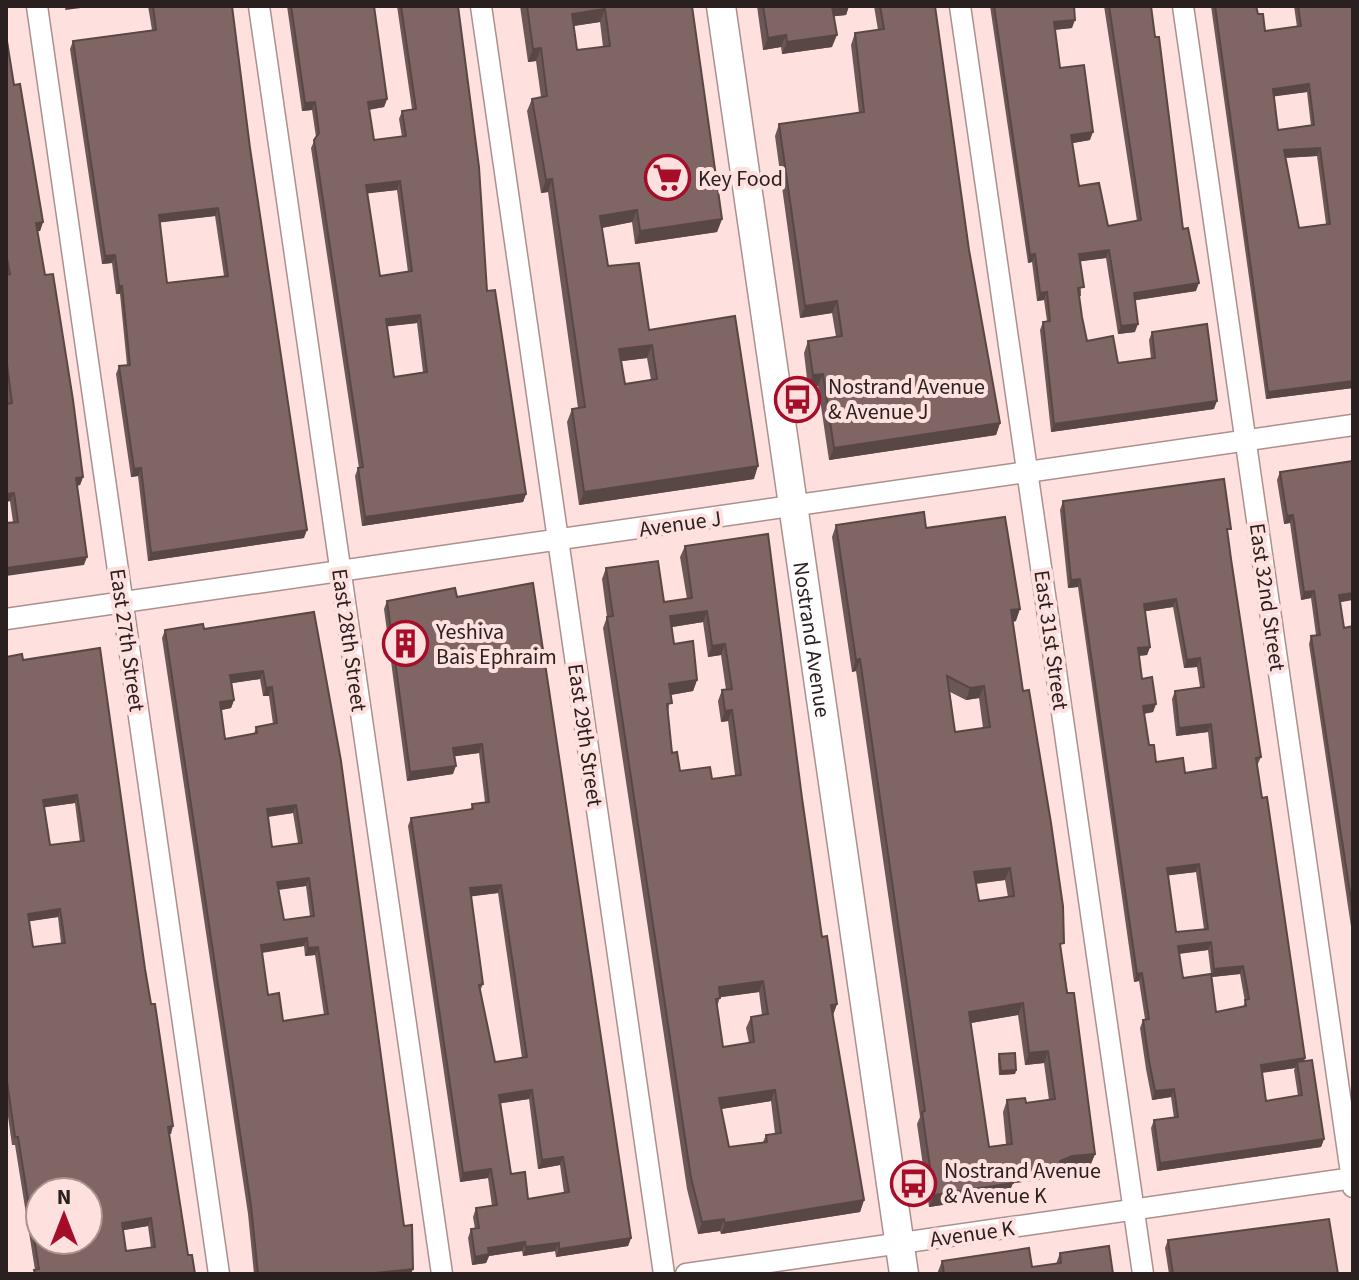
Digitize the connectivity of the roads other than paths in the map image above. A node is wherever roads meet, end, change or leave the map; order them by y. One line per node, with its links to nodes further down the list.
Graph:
1 (37, 6): 13 (street, East 27th Street)
2 (259, 6): 12 (street, East 28th Street)
3 (481, 6): 11 (street, East 29th Street)
4 (721, 6): 10 (main road, Nostrand Avenue)
5 (960, 6): 9 (street, East 31st Street)
6 (1183, 6): 8 (street, East 32nd Street)
7 (1353, 425): 8 (street, Avenue J)
8 (1245, 441): 9 (street, Avenue J); 15 (street, East 32nd Street)
9 (1027, 472): 10 (street, Avenue J); 16 (street, East 31st Street)
10 (793, 506): 11 (street, Avenue J); 17 (main road, Nostrand Avenue)
11 (558, 540): 12 (street, Avenue J); 20 (street, East 29th Street)
12 (340, 571): 13 (street, Avenue J); 19 (street, East 28th Street)
13 (123, 602): 14 (street, Avenue J); 18 (street, East 27th Street)
14 (6, 619)
15 (1353, 1181): 16 (street, Avenue K)
16 (1133, 1210): 17 (street, Avenue K); 23 (street, East 31st Street)
17 (899, 1243): 21 (street, Avenue K); 22 (main road, Nostrand Avenue)
18 (219, 1274)
19 (442, 1274)
20 (664, 1274)
21 (686, 1274)
22 (904, 1274)
23 (1143, 1274)

